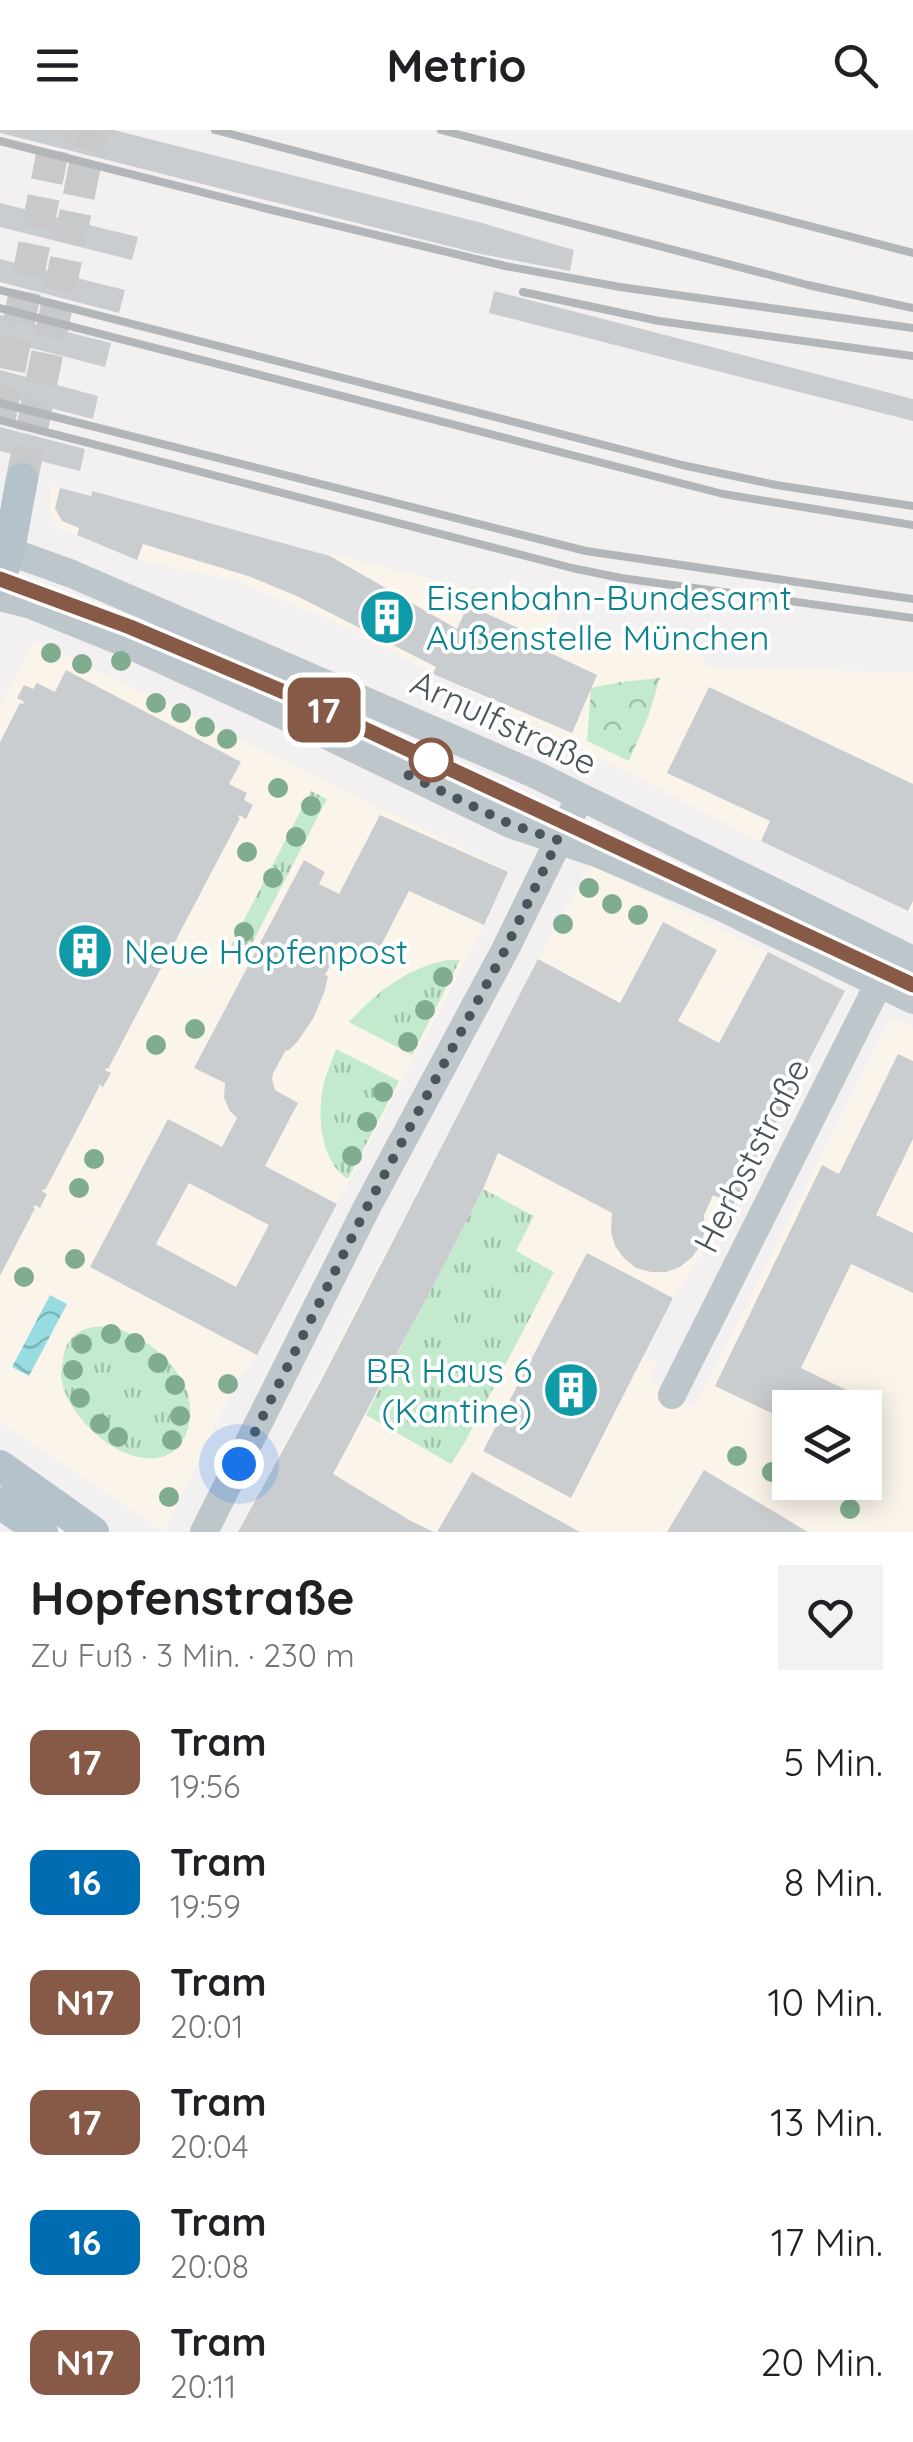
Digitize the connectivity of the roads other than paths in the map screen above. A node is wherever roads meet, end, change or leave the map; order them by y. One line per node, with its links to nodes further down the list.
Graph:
1 (22, 479): 2 (main road)
2 (3, 559): 4 (street, Arnulfstraße)
3 (0, 597): 5 (street)
4 (580, 797): 5 (street); 6 (street, Arnulfstraße)
5 (558, 840): 7 (street); 14 (street)
6 (905, 955): 7 (street, Herbststraße)
7 (879, 984): 8 (street); 9 (street, Herbststraße)
8 (913, 1000)
9 (672, 1394)
10 (0, 1466): 13 (main road)
11 (0, 1503): 12 (main road)
12 (42, 1532)
13 (93, 1532)
14 (204, 1532)

